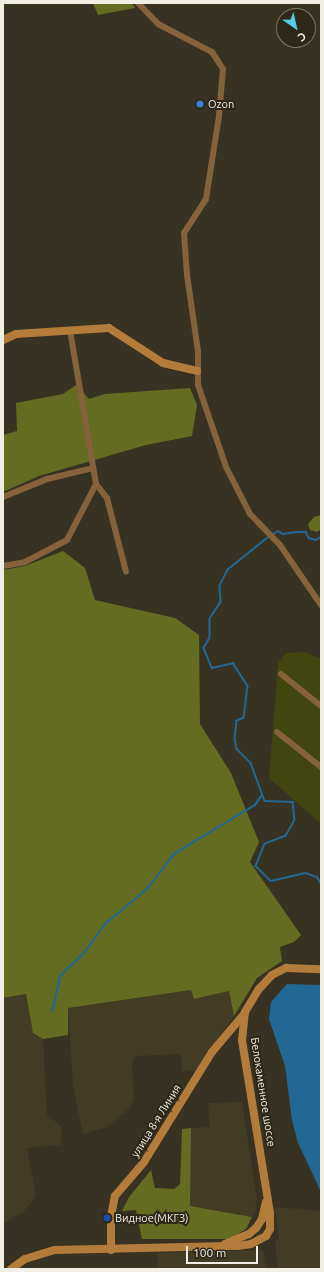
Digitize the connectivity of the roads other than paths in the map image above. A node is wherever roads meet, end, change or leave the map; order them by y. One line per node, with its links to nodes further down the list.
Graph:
1 (138, 3): 4 (street)
2 (70, 330): 3 (main road); 4 (main road); 5 (street)
3 (3, 340)
4 (197, 371): 10 (street)
5 (93, 468): 6 (street); 7 (street)
6 (96, 484): 8 (street); 9 (street)
7 (3, 497)
8 (3, 566)
9 (126, 572)
10 (321, 605)
11 (281, 674): 12 (street)
12 (321, 706)
13 (277, 732): 14 (street)
14 (321, 767)
15 (321, 969): 16 (main road, Белокаменное шоссе)
16 (245, 1012): 17 (main road, Белокаменное шоссе); 21 (main road, улица 8-я Линия)
17 (265, 1177): 18 (main road, Белокаменное шоссе); 19 (main road, Белокаменное шоссе)
18 (253, 1230): 19 (main road); 20 (main road, Белокаменное шоссе)
19 (262, 1239): 20 (main road, Белокаменное шоссе)
20 (212, 1247): 21 (main road, Белокаменное шоссе)
21 (111, 1250): 22 (main road, Белокаменное шоссе)
22 (11, 1269)

